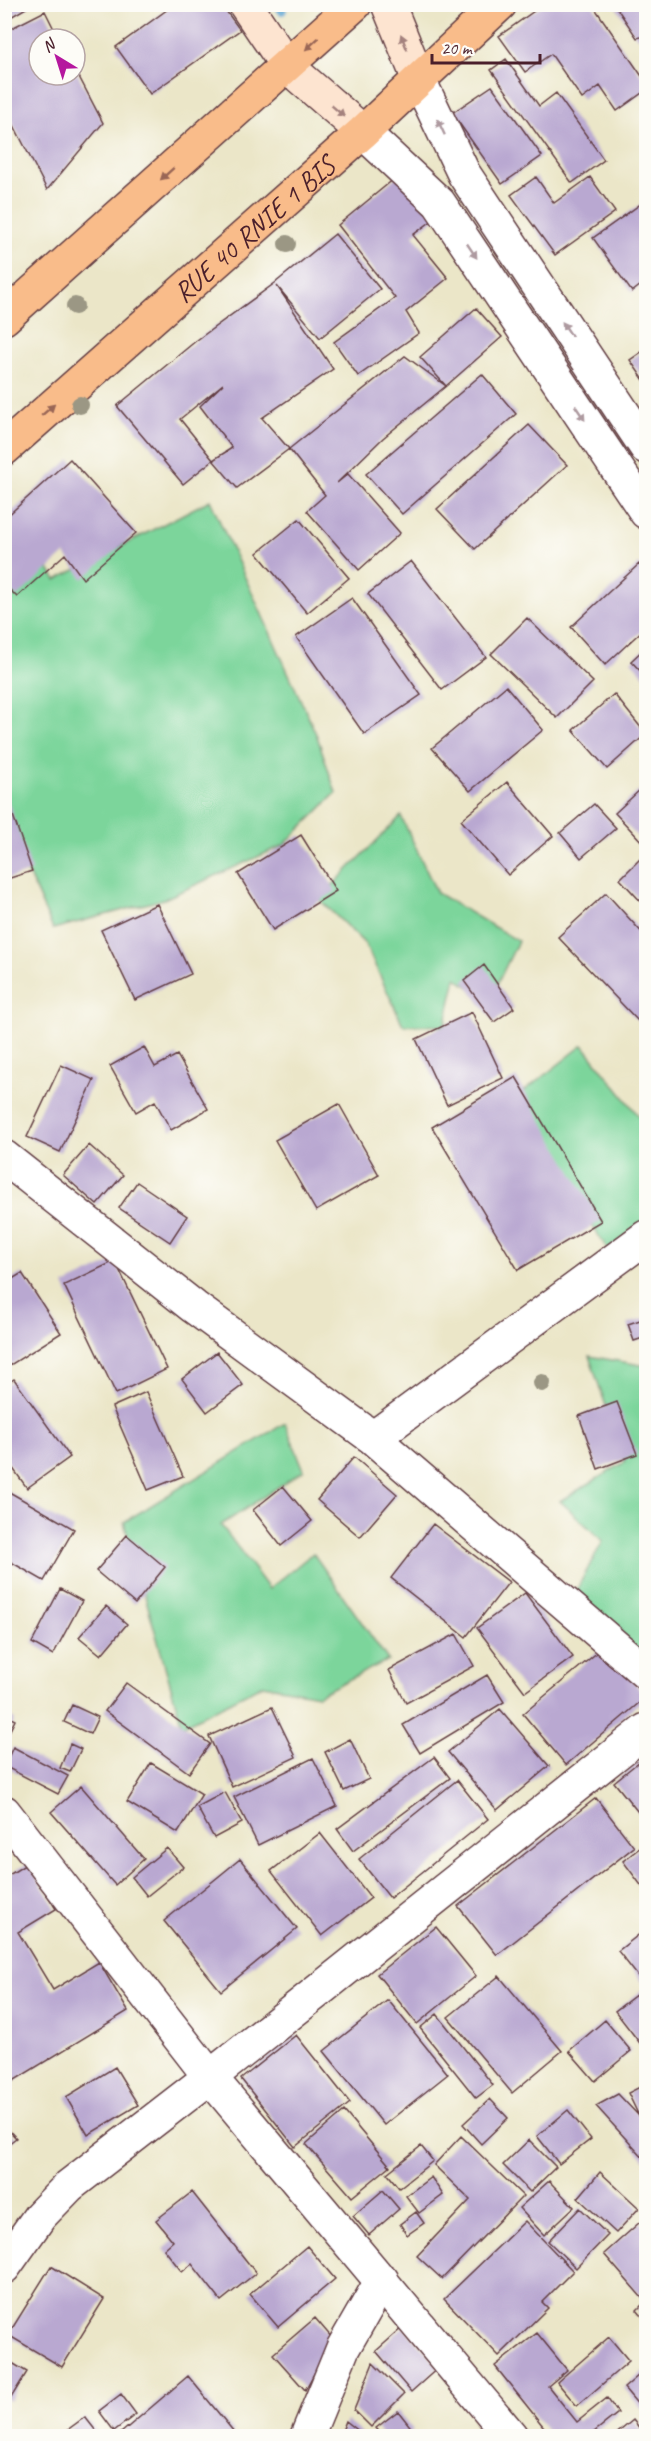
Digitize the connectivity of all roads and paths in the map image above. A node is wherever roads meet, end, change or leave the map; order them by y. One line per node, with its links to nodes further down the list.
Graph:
1 (245, 4): 5 (main road)
2 (355, 4): 5 (main road, one-way to 5)
3 (388, 4): 6 (main road, one-way to 3)
4 (500, 4): 6 (main road, RUE 40 RNIE 1 BIS)
5 (287, 66): 7 (main road, one-way to 7); 8 (main road, one-way to 8)
6 (419, 80): 7 (main road, RUE 40 RNIE 1 BIS); 9 (street, one-way to 6)
7 (363, 132): 10 (main road, RUE 40 RNIE 1 BIS, one-way to 7); 11 (street, one-way to 11)
8 (4, 318)
9 (646, 447)
10 (4, 449)
11 (646, 512)
12 (4, 1157): 14 (street)
13 (646, 1237): 14 (street)
14 (373, 1438): 15 (street)
15 (646, 1673)
16 (646, 1730): 18 (street)
17 (4, 1812): 18 (street)
18 (210, 2077): 19 (street); 20 (street)
19 (4, 2267)
20 (382, 2280): 21 (street); 22 (street)
21 (307, 2436)
22 (511, 2436)

